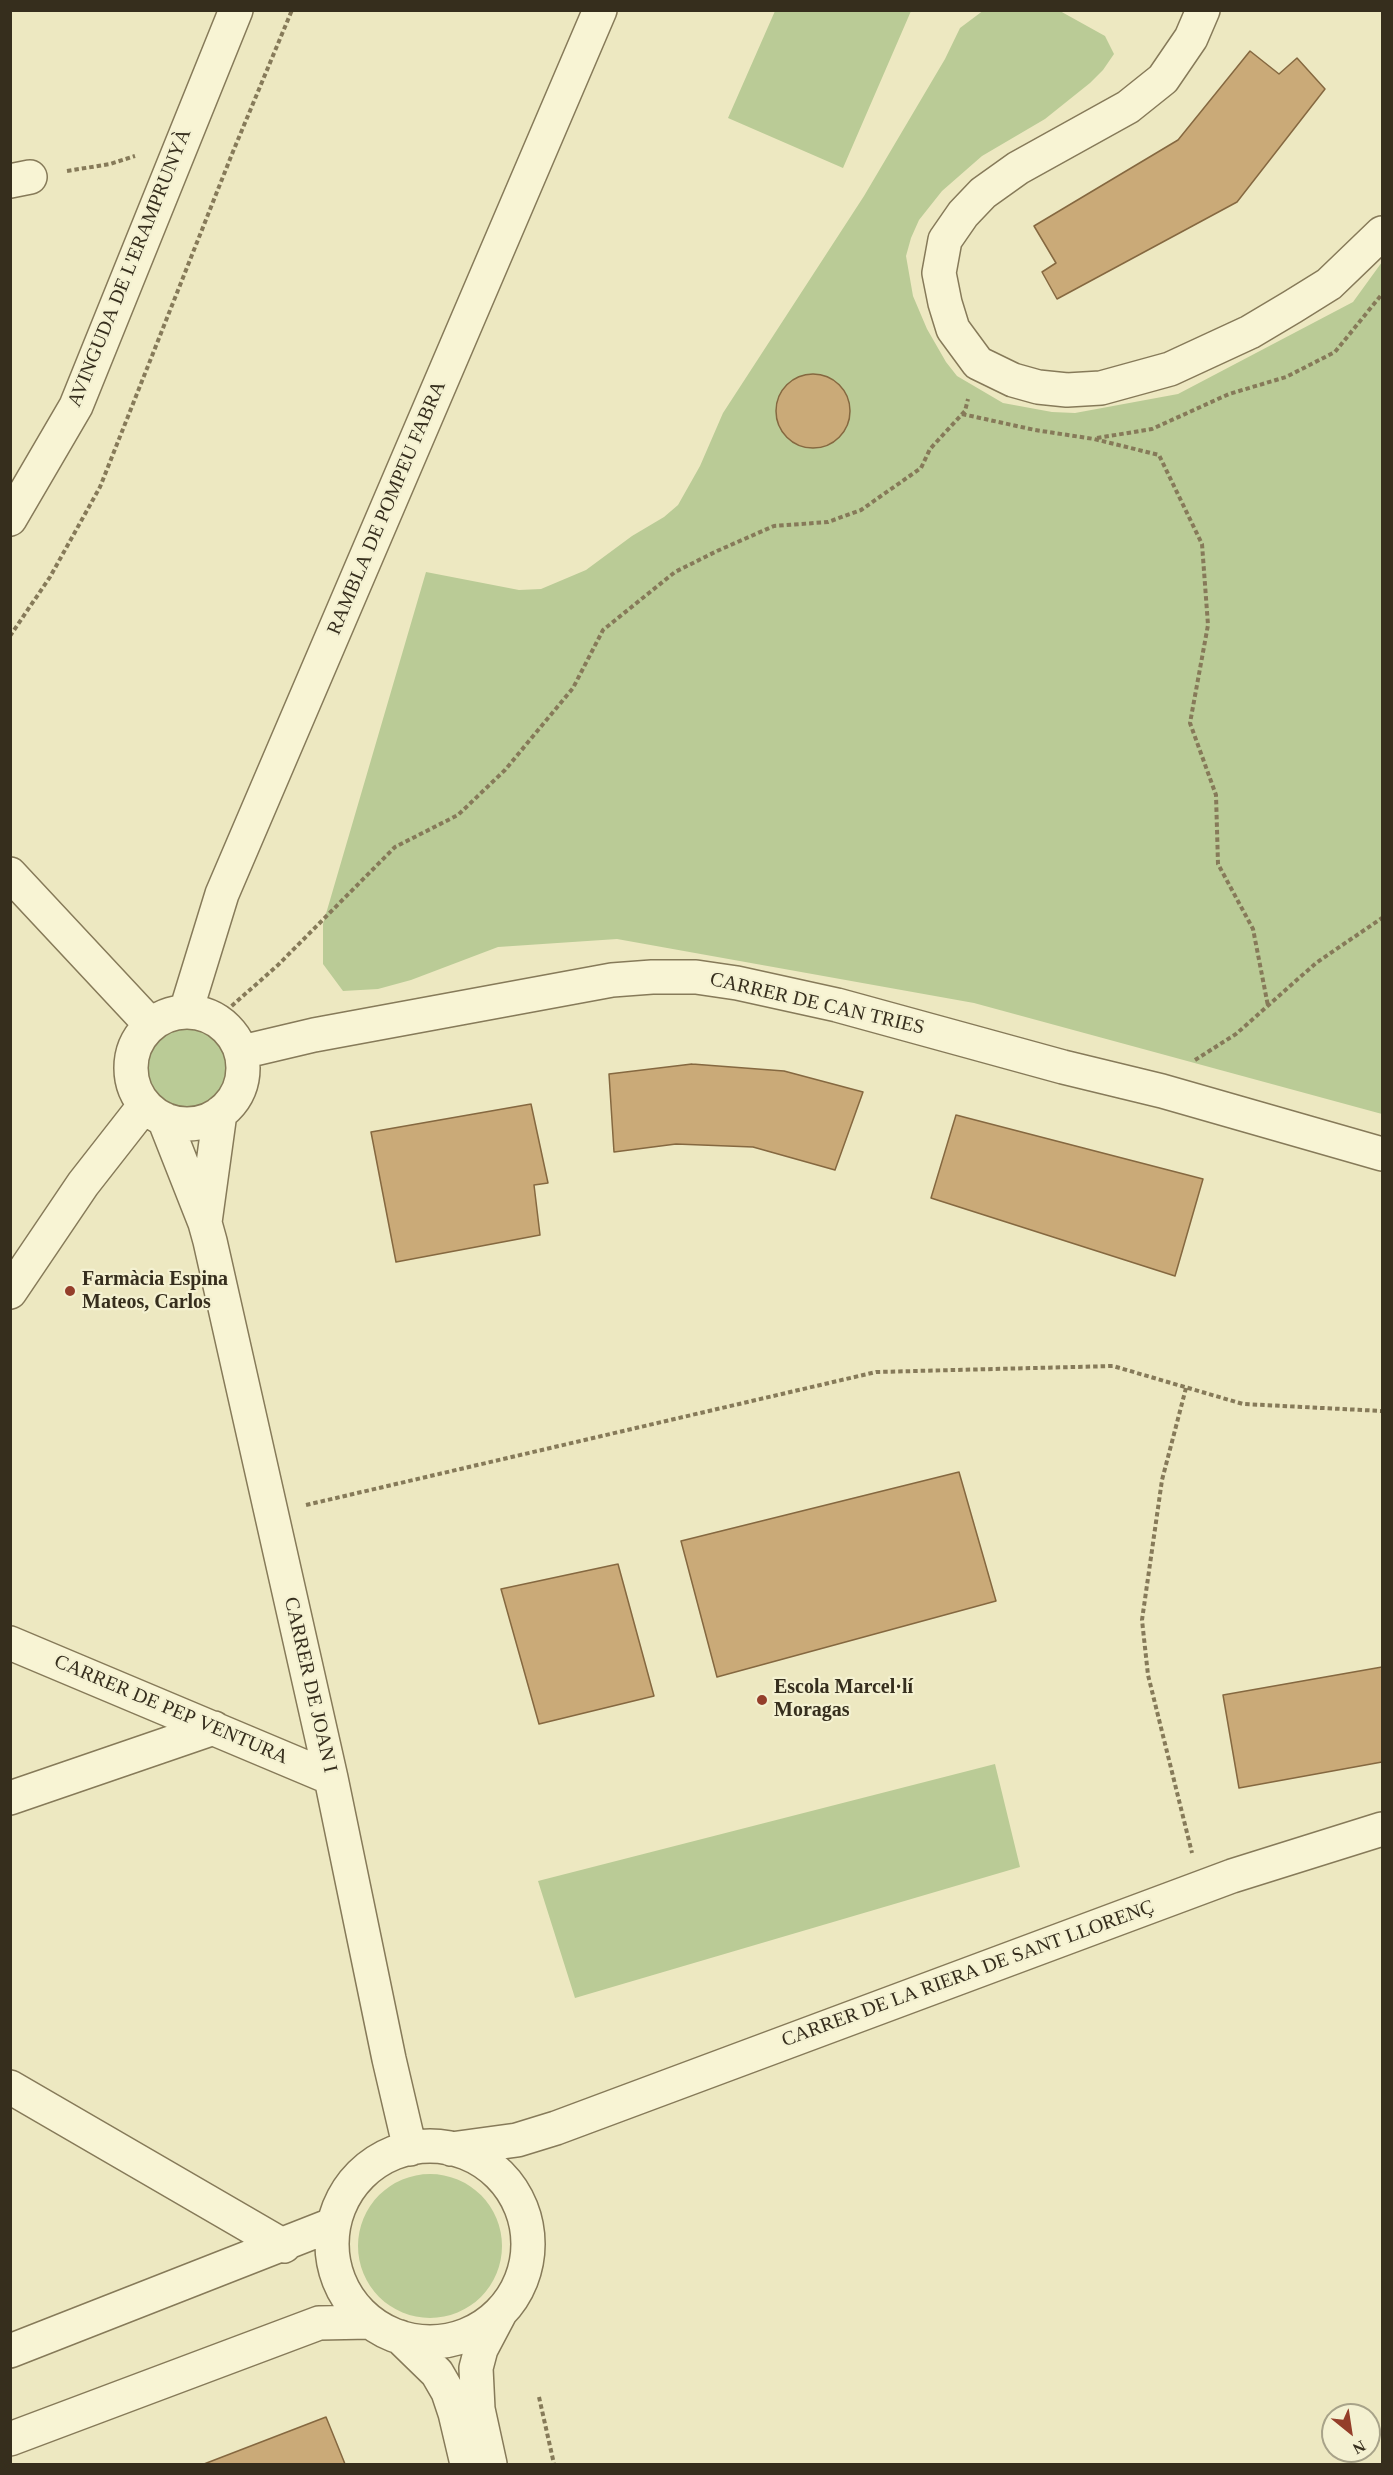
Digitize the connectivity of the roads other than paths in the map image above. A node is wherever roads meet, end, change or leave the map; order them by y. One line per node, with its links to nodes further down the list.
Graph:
1 (236, 10): 5 (street, AVINGUDA DE L'ERAMPRUNYÀ)
2 (600, 10): 7 (street, RAMBLA DE POMPEU FABRA)
3 (1203, 10): 4 (street)
4 (1383, 233)
5 (10, 519)
6 (10, 873): 8 (street)
7 (201, 1015): 8 (street); 9 (street)
8 (150, 1024): 10 (street)
9 (242, 1052): 11 (street); 12 (street, CARRER DE CAN TRIES)
10 (154, 1113): 11 (street); 13 (street, CARRER DE JOAN I); 14 (street)
11 (220, 1113): 13 (street, CARRER DE JOAN I)
12 (1383, 1154)
13 (205, 1223): 17 (street, CARRER DE JOAN I)
14 (10, 1292)
15 (10, 1643): 16 (street, CARRER DE PEP VENTURA)
16 (214, 1728): 17 (street, CARRER DE PEP VENTURA); 18 (street)
17 (331, 1778): 22 (street, CARRER DE JOAN I)
18 (10, 1798)
19 (1383, 1829): 21 (street, CARRER DE LA RIERA DE SANT LLORENÇ)
20 (10, 2087): 26 (street)
21 (556, 2127): 23 (street, CARRER DE LA RIERA DE SANT LLORENÇ); 24 (street, CARRER DE LA RIERA DE SANT LLORENÇ)
22 (410, 2149): 23 (street, CARRER DE LA RIERA DE SANT LLORENÇ); 25 (street, CARRER DE LA RIERA DE SANT LLORENÇ)
23 (451, 2149): 24 (street, CARRER DE LA RIERA DE SANT LLORENÇ)
24 (518, 2200): 27 (street)
25 (334, 2224): 26 (street); 28 (street)
26 (284, 2246): 30 (street)
27 (501, 2312): 29 (street); 33 (street)
28 (370, 2322): 29 (street); 31 (street)
29 (400, 2337): 32 (street)
30 (10, 2351)
31 (10, 2439)
32 (467, 2464)
33 (490, 2464)

